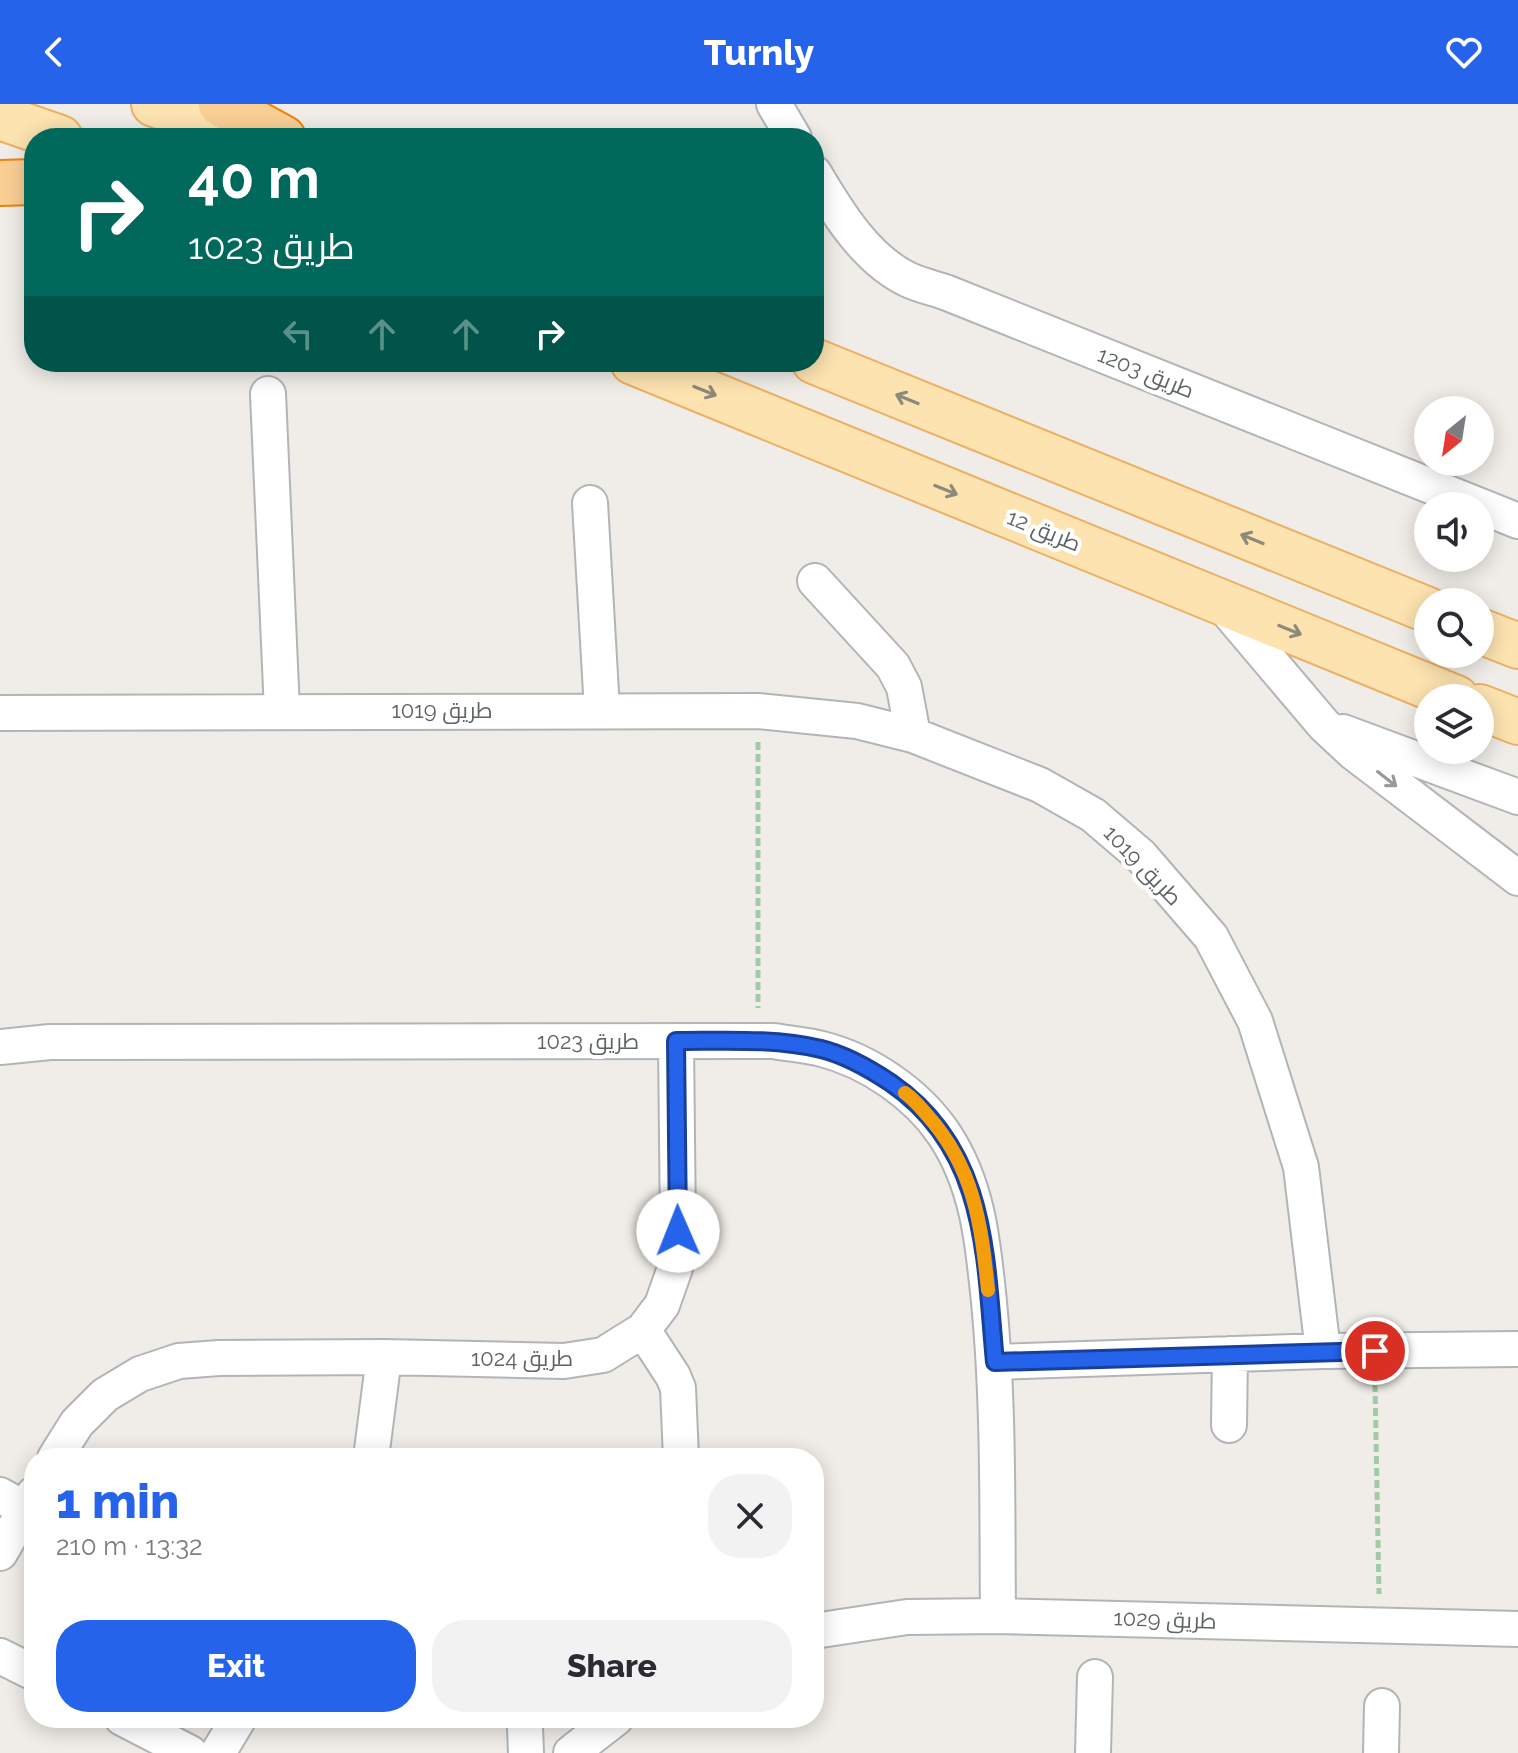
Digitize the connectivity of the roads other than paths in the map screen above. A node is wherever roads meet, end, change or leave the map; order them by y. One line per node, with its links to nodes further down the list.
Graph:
1 (154, 104): 6 (main road)
2 (221, 104): 7 (highway)
3 (774, 104): 8 (street)
4 (0, 117): 5 (main road)
5 (31, 128)
6 (224, 128)
7 (265, 128)
8 (788, 128)
9 (24, 182): 10 (highway)
10 (0, 183)
11 (824, 190): 16 (street, طريق 1203)
12 (824, 365): 19 (main road, one-way to 12)
13 (658, 372): 18 (main road, طريق 12, one-way to 18)
14 (268, 394): 24 (street)
15 (590, 503): 23 (street)
16 (1518, 521)
17 (815, 581): 29 (street)
18 (1219, 601): 22 (main road, طريق 12, one-way to 22); 28 (street)
19 (1414, 604)
20 (1494, 637): 21 (main road)
21 (1518, 646)
22 (1422, 684)
23 (602, 710): 24 (street, طريق 1019); 29 (street, طريق 1019)
24 (282, 711): 25 (street, طريق 1019)
25 (0, 713)
26 (1494, 713): 27 (main road)
27 (1518, 722)
28 (1324, 725): 30 (street); 31 (street, one-way to 31)
29 (913, 735): 36 (street, طريق 1019)
30 (1518, 797)
31 (1518, 878)
32 (676, 1041): 33 (street, طريق 1023); 34 (street, طريق 1024); 39 (street, طريق 1023)
33 (0, 1047)
34 (643, 1330): 38 (street, طريق 1024); 43 (street)
35 (1518, 1349): 36 (street)
36 (1323, 1351): 37 (street)
37 (1230, 1354): 39 (street); 40 (street)
38 (384, 1357): 41 (street, طريق 1024); 42 (street)
39 (995, 1362): 46 (street, طريق 1023)
40 (1229, 1425)
41 (61, 1448)
42 (372, 1448)
43 (681, 1448)
44 (20, 1499): 45 (street)
45 (0, 1553)
46 (998, 1616): 47 (street, طريق 1029); 48 (street, طريق 1029)
47 (824, 1629)
48 (1518, 1629)
49 (0, 1656): 50 (street)
50 (24, 1668)
51 (1095, 1677): 61 (street)
52 (1382, 1706): 62 (street)
53 (141, 1728): 57 (street)
54 (233, 1728): 58 (street)
55 (525, 1728): 59 (street)
56 (603, 1728): 60 (street)
57 (190, 1753)
58 (218, 1753)
59 (526, 1753)
60 (571, 1753)
61 (1093, 1753)
62 (1381, 1753)

